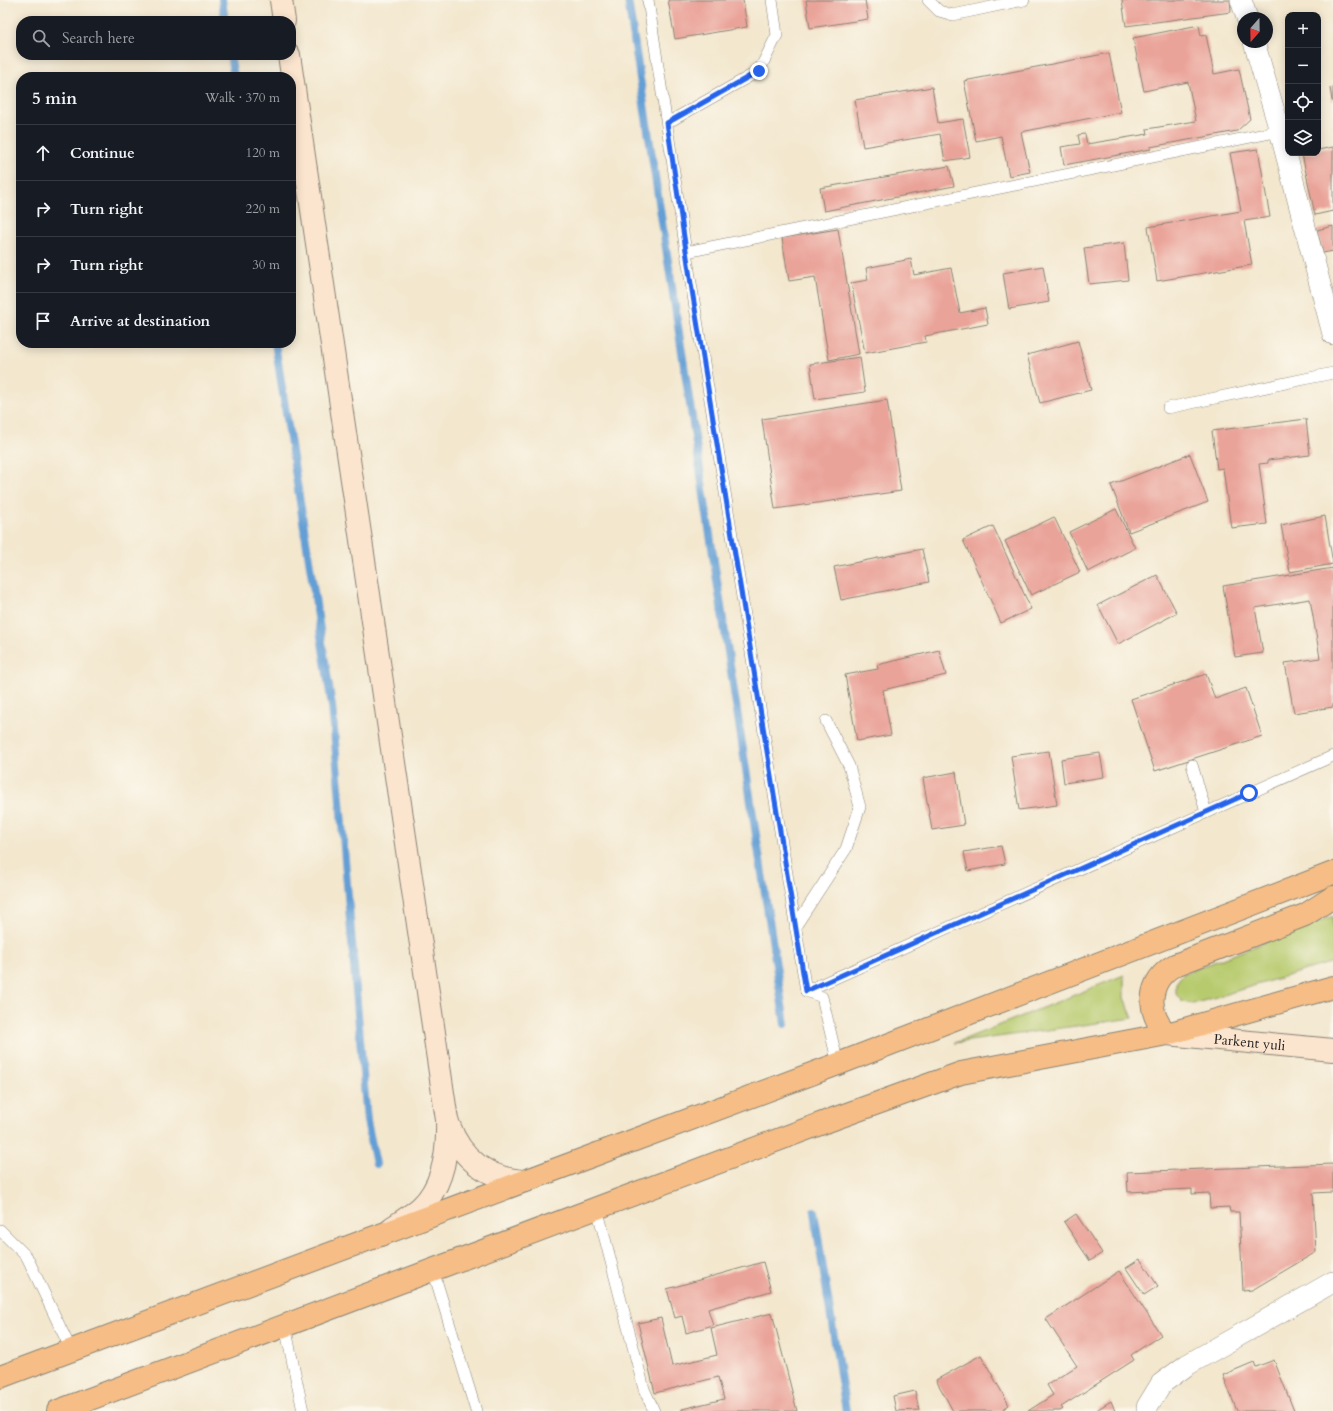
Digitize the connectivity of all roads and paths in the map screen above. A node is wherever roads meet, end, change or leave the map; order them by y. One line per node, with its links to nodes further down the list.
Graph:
1 (281, 0): 8 (street)
2 (648, 0): 13 (lane)
3 (772, 0): 13 (lane)
4 (928, 0): 5 (lane)
5 (1024, 0)
6 (1241, 0): 7 (street)
7 (1245, 12)
8 (283, 16)
9 (1256, 48): 14 (street)
10 (290, 60): 11 (street)
11 (292, 72)
12 (296, 102): 31 (street)
13 (667, 123): 15 (lane)
14 (1280, 130): 15 (lane); 16 (street)
15 (686, 252): 25 (lane)
16 (1333, 334)
17 (1333, 373): 18 (lane)
18 (1168, 408)
19 (826, 721): 25 (lane)
20 (1333, 756): 22 (lane)
21 (1192, 765): 22 (lane)
22 (1206, 812): 27 (lane)
23 (1333, 873): 30 (highway)
24 (1333, 897): 28 (highway)
25 (795, 927): 27 (lane)
26 (1333, 987): 28 (highway)
27 (806, 991): 30 (lane)
28 (1167, 1034): 29 (street, Parkent yuli); 33 (highway)
29 (1333, 1050)
30 (838, 1064): 32 (highway)
31 (447, 1120): 32 (street); 35 (street)
32 (526, 1181): 35 (highway)
33 (597, 1208): 36 (highway); 44 (lane)
34 (0, 1230): 39 (lane)
35 (356, 1245): 39 (highway)
36 (433, 1270): 38 (highway); 43 (lane)
37 (1333, 1282): 45 (street)
38 (285, 1326): 41 (highway); 42 (lane)
39 (71, 1350): 40 (highway)
40 (0, 1378)
41 (58, 1411)
42 (303, 1411)
43 (476, 1411)
44 (654, 1411)
45 (1147, 1411)

